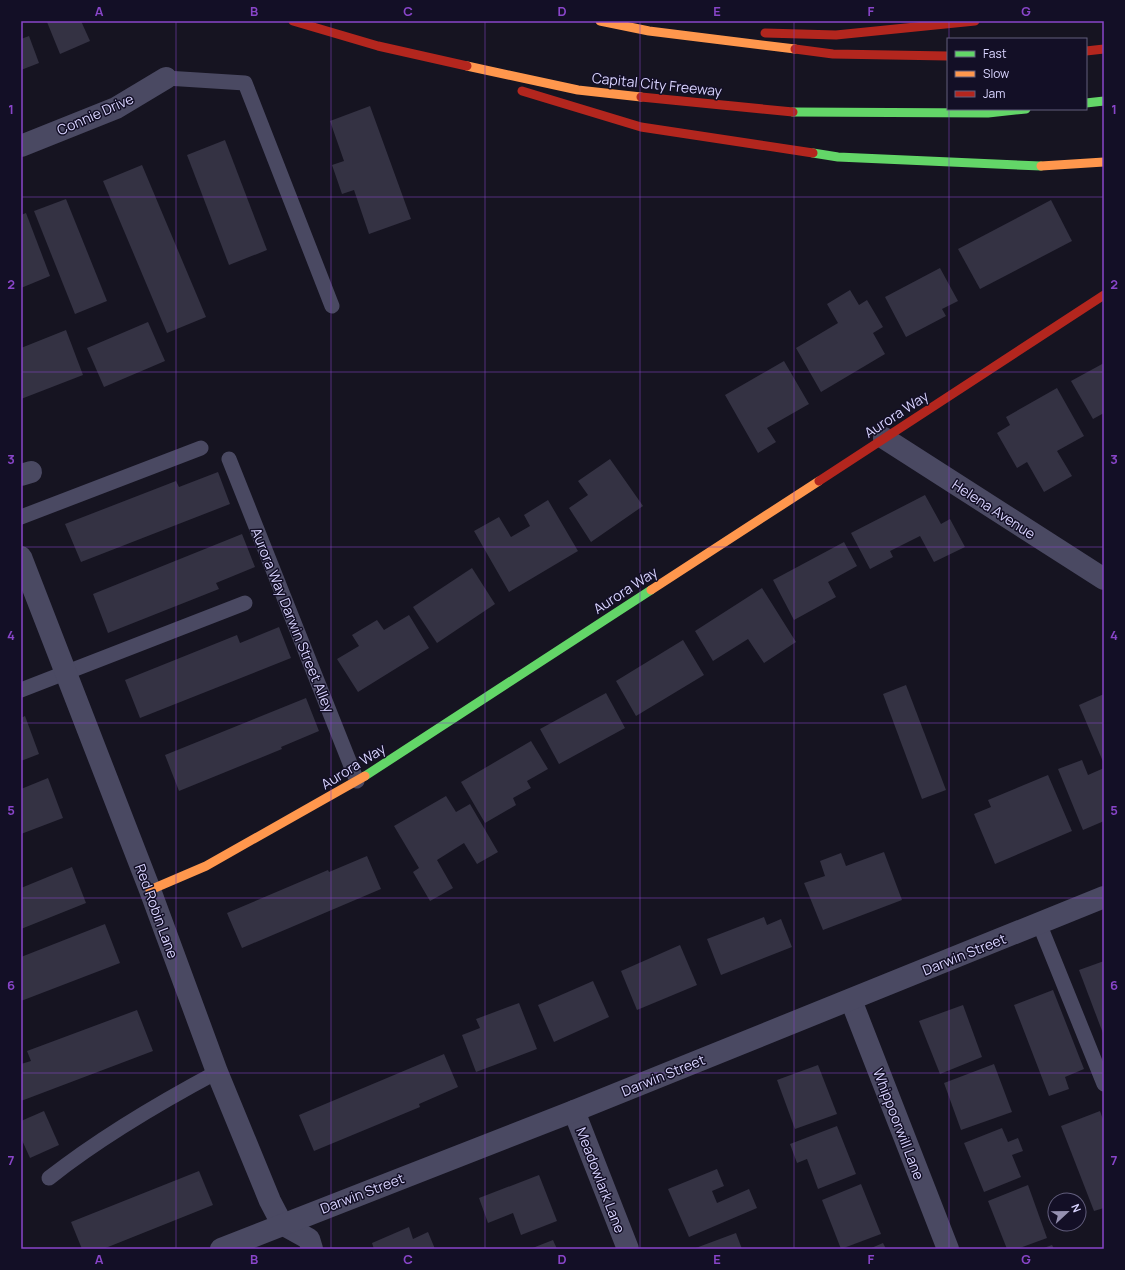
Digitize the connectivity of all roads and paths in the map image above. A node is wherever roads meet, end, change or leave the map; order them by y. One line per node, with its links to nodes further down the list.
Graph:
1 (293, 21): 7 (main road, Capital City Freeway)
2 (600, 21): 4 (main road)
3 (975, 21): 6 (main road)
4 (649, 31): 5 (main road); 10 (main road)
5 (735, 33)
6 (758, 33)
7 (378, 46): 12 (main road); 16 (main road, Capital City Freeway)
8 (1104, 49): 9 (main road)
9 (1087, 51)
10 (947, 56)
11 (166, 78): 17 (street, Connie Drive); 20 (lane)
12 (483, 79)
13 (513, 88): 18 (main road)
14 (1104, 101): 15 (main road)
15 (1087, 103)
16 (1016, 110)
17 (21, 146)
18 (1104, 162)
19 (1104, 295): 21 (main road, Aurora Way)
20 (332, 306)
21 (884, 438): 26 (street, Helena Avenue); 30 (main road, Aurora Way)
22 (201, 448): 24 (lane)
23 (230, 459): 30 (lane, Aurora Way Darwin Street Alley)
24 (21, 517)
25 (21, 557): 28 (street, Red Robin Lane)
26 (1104, 579)
27 (245, 603): 28 (lane)
28 (65, 673): 29 (lane); 31 (street, Red Robin Lane)
29 (21, 690)
30 (358, 781): 31 (main road, Aurora Way)
31 (150, 890): 35 (street, Red Robin Lane)
32 (1104, 897): 33 (street, Darwin Street)
33 (1039, 923): 34 (street, Darwin Street); 36 (lane)
34 (851, 1000): 37 (street, Darwin Street); 43 (street, Whippoorwill Lane)
35 (217, 1072): 38 (lane); 39 (street, Red Robin Lane)
36 (1104, 1084)
37 (574, 1111): 39 (street, Darwin Street); 42 (street, Meadowlark Lane)
38 (49, 1178)
39 (282, 1224): 40 (street, Darwin Street); 41 (street)
40 (221, 1249)
41 (312, 1249)
42 (628, 1249)
43 (948, 1249)

